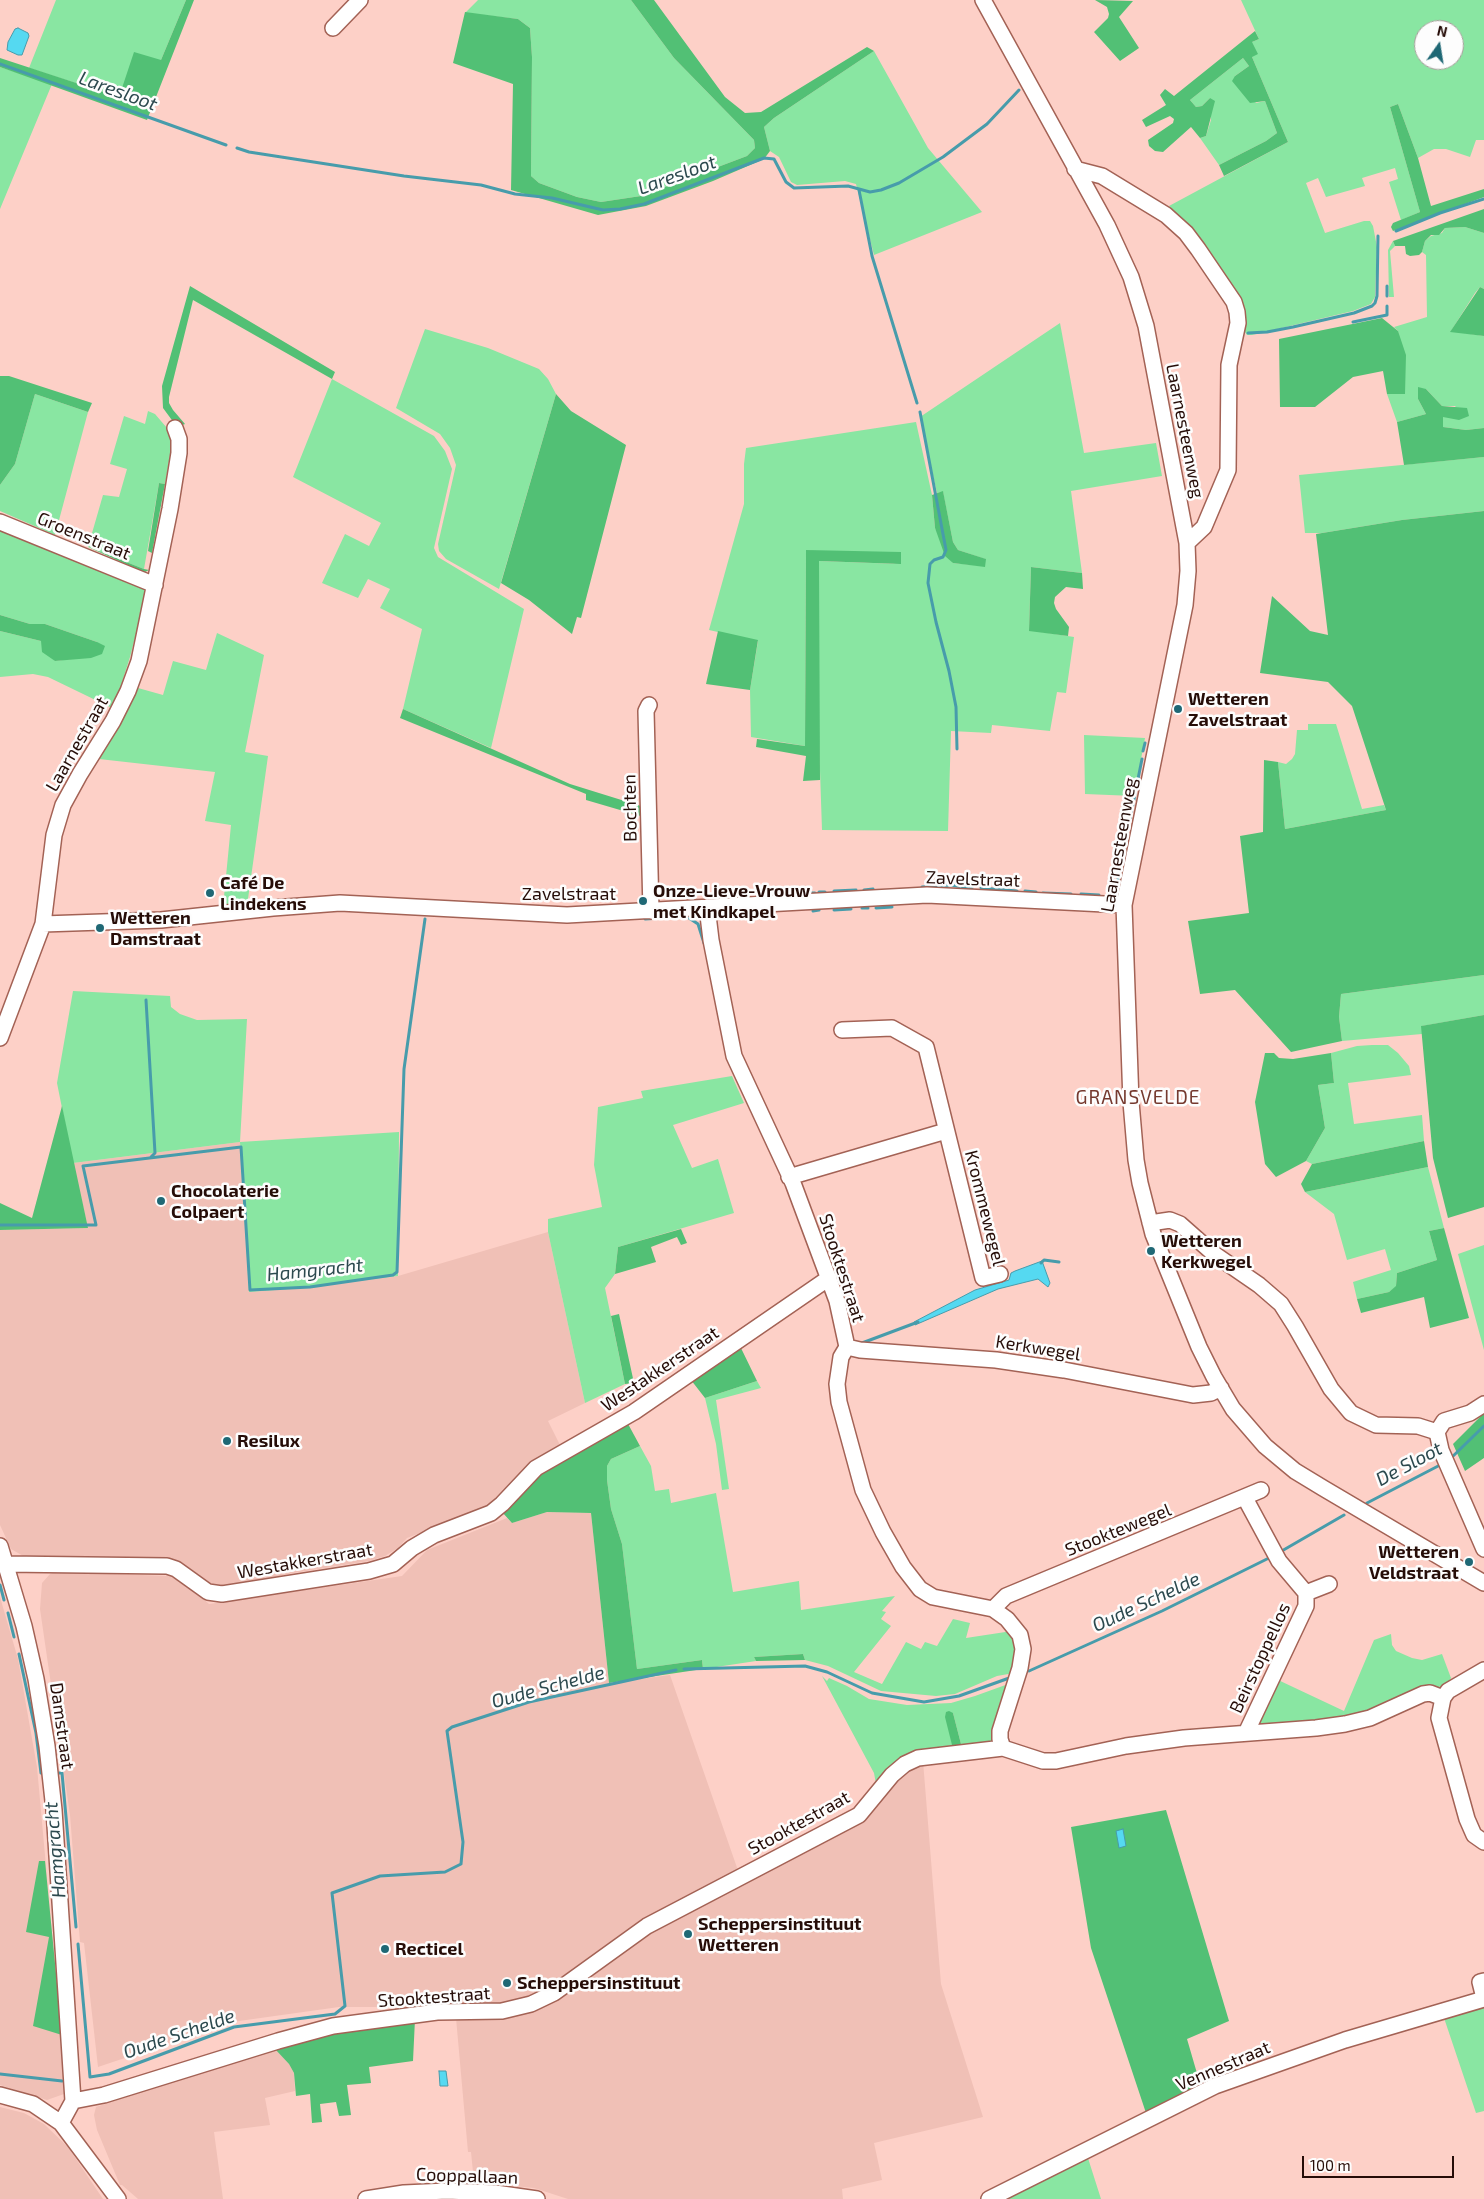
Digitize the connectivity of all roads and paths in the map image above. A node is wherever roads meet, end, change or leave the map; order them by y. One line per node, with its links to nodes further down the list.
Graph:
1 (360, 0): 3 (street)
2 (983, 0): 4 (street, Laarnesteenweg)
3 (333, 28)
4 (1075, 169): 7 (street, Laarnesteenweg); 7 (street)
5 (175, 428): 8 (street, Laarnestraat)
6 (0, 522): 8 (street, Groenstraat)
7 (1187, 542): 10 (street, Laarnesteenweg)
8 (155, 585): 13 (street, Laarnestraat)
9 (649, 705): 12 (street, Bochten)
10 (1124, 905): 11 (street, Zavelstraat); 18 (street, Laarnesteenweg)
11 (706, 907): 12 (street, Zavelstraat); 17 (street, Stooktestraat)
12 (651, 911): 13 (street, Zavelstraat)
13 (43, 924): 15 (street)
14 (842, 1030): 16 (street, Krommewegel)
15 (0, 1038)
16 (946, 1131): 17 (street); 19 (street, Krommewegel)
17 (789, 1177): 20 (street, Stooktestraat)
18 (1150, 1223): 22 (street, Laarnesteenweg); 24 (street)
19 (1000, 1274)
20 (829, 1278): 21 (street, Stooktestraat); 29 (street, Westakkerstraat)
21 (847, 1347): 22 (street, Kerkwegel); 33 (street, Stooktestraat)
22 (1221, 1388): 30 (street, Laarnesteenweg)
23 (1484, 1404): 24 (street)
24 (1436, 1432): 28 (street)
25 (1261, 1490): 26 (street, Stooktewegel)
26 (1245, 1498): 32 (street, Beirstoppellos); 33 (street, Stooktewegel)
27 (0, 1546): 29 (street, Damstraat)
28 (1484, 1549)
29 (6, 1564): 42 (street, Damstraat)
30 (1484, 1583)
31 (1329, 1584): 32 (street)
32 (1306, 1593): 36 (street, Beirstoppellos)
33 (993, 1610): 37 (street, Stooktestraat)
34 (1484, 1670): 35 (street)
35 (1443, 1698): 36 (street, Beirstoppellos); 38 (street)
36 (1246, 1733): 37 (street, Beirstoppellos)
37 (1003, 1748): 42 (street, Stooktestraat)
38 (1484, 1842)
39 (1484, 1981): 40 (street)
40 (1484, 1999): 47 (street, Vennestraat)
41 (0, 2095): 43 (street)
42 (73, 2101): 43 (street)
43 (61, 2122): 44 (street)
44 (118, 2199)
45 (366, 2199): 46 (street, Cooppallaan)
46 (537, 2199)
47 (989, 2199)

